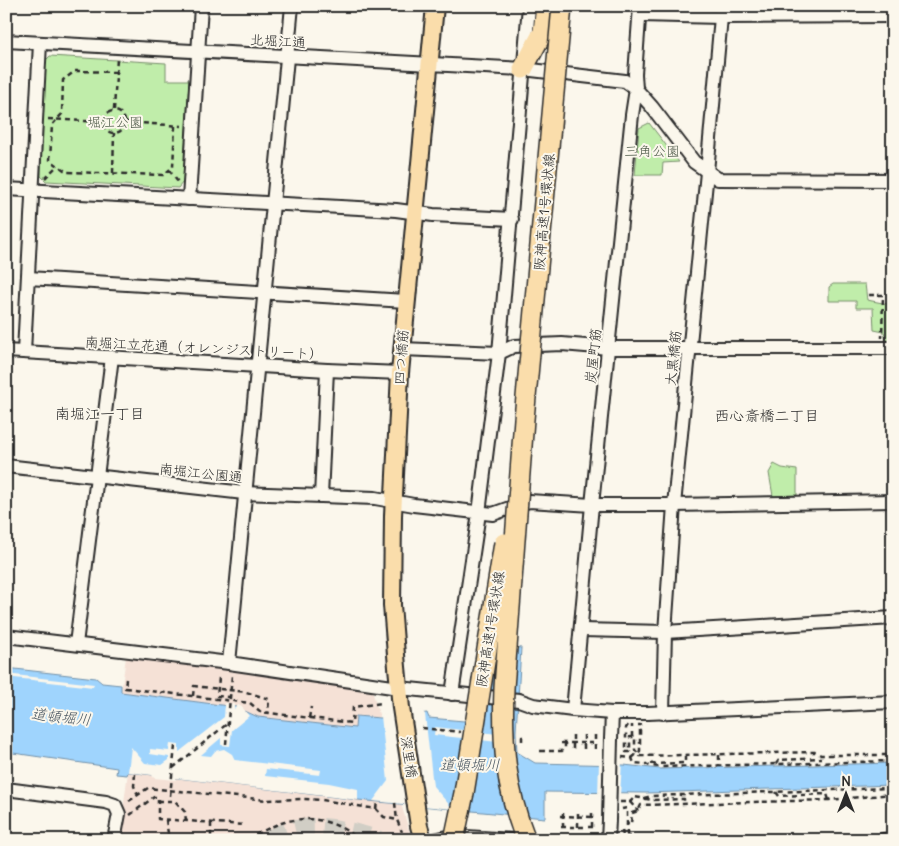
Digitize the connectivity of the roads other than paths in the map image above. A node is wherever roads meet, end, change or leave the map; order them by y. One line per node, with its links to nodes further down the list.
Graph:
1 (201, 6): 12 (street)
2 (292, 6): 13 (street)
3 (435, 6): 14 (main road, 四つ橋筋)
4 (529, 6): 15 (street)
5 (546, 6): 15 (highway)
6 (562, 6): 39 (highway, 阪神高速1号環状線, bridge)
7 (640, 10): 8 (street); 16 (street, 炭屋町筋)
8 (721, 12): 9 (street); 17 (street, 大黒橋筋)
9 (893, 16)
10 (6, 41): 11 (street, 北堀江通)
11 (40, 43): 12 (street, 北堀江通); 19 (street)
12 (198, 52): 13 (street, 北堀江通); 21 (street)
13 (287, 56): 14 (street, 北堀江通); 22 (street)
14 (428, 64): 15 (street, 北堀江通); 23 (main road, 四つ橋筋)
15 (523, 69): 16 (street, 北堀江通); 24 (street)
16 (636, 89): 17 (street); 29 (street, 炭屋町筋)
17 (707, 172): 18 (street); 30 (street, 大黒橋筋)
18 (893, 180)
19 (38, 186): 20 (street); 21 (street); 25 (street)
20 (6, 189)
21 (189, 199): 22 (street)
22 (273, 204): 23 (street); 26 (street)
23 (414, 213): 24 (street); 27 (main road, 四つ橋筋)
24 (512, 219): 34 (street)
25 (28, 278): 26 (street); 33 (street)
26 (263, 292): 27 (street); 36 (street)
27 (406, 300): 31 (main road, 四つ橋筋)
28 (888, 346): 30 (street)
29 (609, 348): 30 (street); 34 (street); 46 (street, 炭屋町筋)
30 (689, 348): 47 (street, 大黒橋筋)
31 (402, 349): 34 (street); 38 (main road, 四つ橋筋)
32 (6, 351): 33 (street, 南堀江立花通（オレンジストリート）)
33 (24, 352): 35 (street, 南堀江立花通（オレンジストリート）)
34 (499, 353): 48 (street)
35 (112, 357): 36 (street, 南堀江立花通（オレンジストリート）); 41 (street)
36 (257, 365): 37 (street, 南堀江立花通（オレンジストリート）); 42 (street)
37 (326, 370): 38 (street, 南堀江立花通（オレンジストリート）); 43 (street)
38 (400, 372): 44 (main road, 四つ橋筋)
39 (524, 419): 62 (highway, 阪神高速1号環状線, bridge); 71 (highway, 阪神高速1号環状線, bridge)
40 (6, 466): 41 (street, 南堀江公園通)
41 (97, 477): 42 (street, 南堀江公園通); 53 (street)
42 (244, 492): 43 (street, 南堀江公園通); 54 (street)
43 (321, 496): 44 (street, 南堀江公園通)
44 (394, 501): 48 (street, 南堀江公園通); 55 (main road, 四つ橋筋)
45 (893, 501): 47 (street, 南堀江公園通)
46 (592, 505): 47 (street, 南堀江公園通); 48 (street, 南堀江公園通); 50 (street, 炭屋町筋)
47 (674, 505): 51 (street, 大黒橋筋)
48 (479, 513): 56 (street)
49 (893, 618): 51 (street)
50 (582, 630): 51 (street); 59 (street, 炭屋町筋)
51 (665, 632): 61 (street, 大黒橋筋)
52 (6, 636): 53 (street)
53 (76, 644): 54 (street)
54 (230, 669): 55 (street)
55 (399, 688): 56 (street); 58 (main road, 四つ橋筋)
56 (452, 694): 59 (street, bridge)
57 (893, 702): 61 (street)
58 (401, 708): 66 (main road, 深里橋)
59 (573, 710): 60 (street)
60 (612, 713): 61 (street); 72 (street, bridge)
61 (663, 713)
62 (475, 722): 68 (highway, bridge); 69 (highway, 阪神高速1号環状線, bridge)
63 (6, 789): 65 (street)
64 (893, 839): 73 (street)
65 (114, 840)
66 (423, 840)
67 (434, 840): 70 (street)
68 (440, 840)
69 (454, 840)
70 (511, 840)
71 (526, 840)
72 (608, 840)
73 (883, 840)

